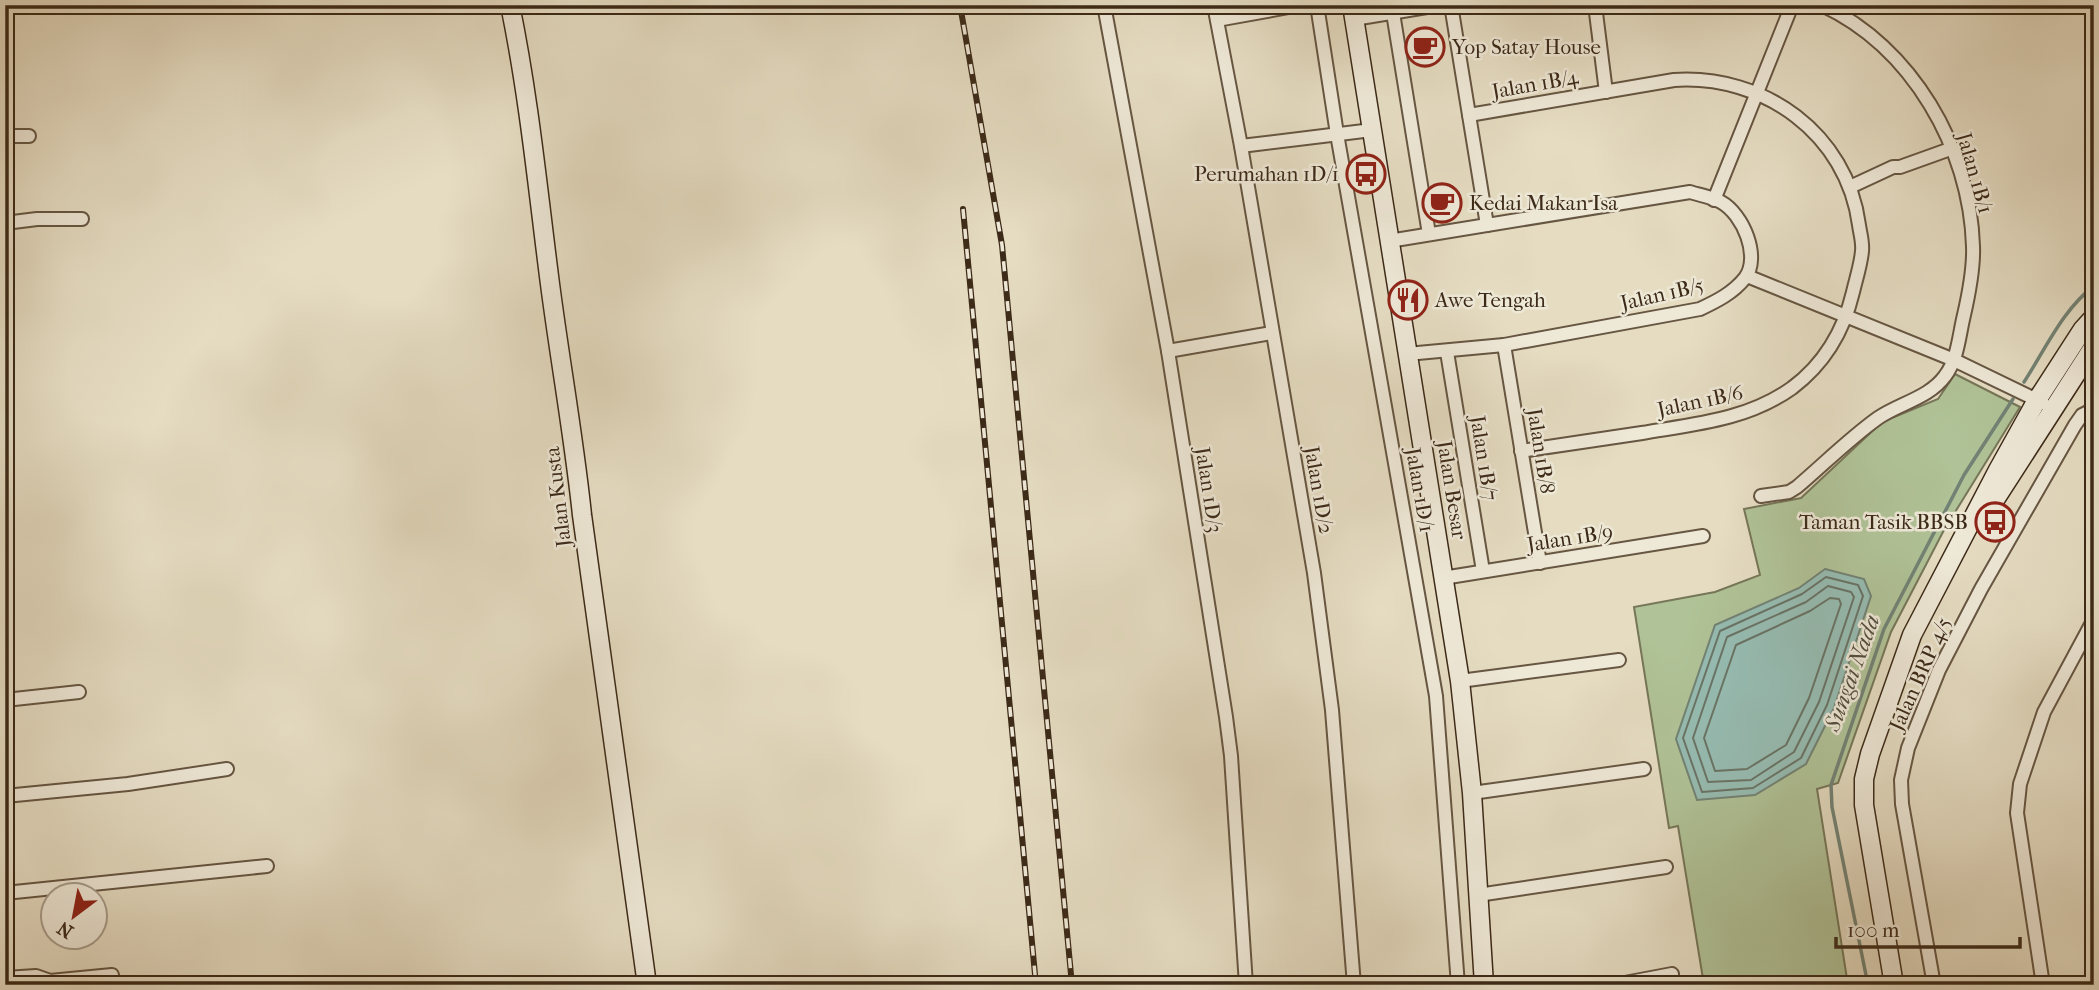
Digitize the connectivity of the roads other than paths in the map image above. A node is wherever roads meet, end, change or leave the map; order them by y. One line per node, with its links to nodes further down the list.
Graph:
1 (510, 5): 64 (street, Jalan Kusta)
2 (1104, 5): 36 (street, Jalan 1D/3)
3 (1214, 5): 13 (street, Jalan 1D/2)
4 (1300, 5): 13 (street)
5 (1317, 5): 18 (street, Jalan 1D/1)
6 (1439, 5): 12 (street)
7 (1451, 5): 16 (street)
8 (1595, 5): 14 (street)
9 (1792, 5): 15 (street)
10 (1822, 5): 22 (street, Jalan 1B/1)
11 (1353, 12): 12 (street); 17 (street, Jalan Besar)
12 (1393, 13): 28 (street)
13 (1217, 20): 21 (street, Jalan 1D/2)
14 (1606, 92): 15 (street, Jalan 1B/4); 16 (street, Jalan 1B/4)
15 (1756, 94): 23 (street, Jalan 1B/4); 24 (street)
16 (1469, 115): 27 (street)
17 (1372, 130): 18 (street); 29 (street, Jalan Besar)
18 (1337, 134): 21 (street); 67 (street, Jalan 1D/1)
19 (5, 136): 20 (street)
20 (29, 136)
21 (1241, 146): 33 (street, Jalan 1D/2)
22 (1953, 148): 23 (street); 39 (street, Jalan 1B/1)
23 (1850, 187): 31 (street, Jalan 1B/4)
24 (1714, 200): 27 (street); 30 (street)
25 (82, 219): 26 (street)
26 (5, 223)
27 (1487, 225): 28 (street)
28 (1429, 234): 29 (street)
29 (1389, 241): 38 (street, Jalan Besar)
30 (1747, 276): 31 (street); 34 (street, Jalan 1B/5)
31 (1847, 316): 39 (street); 42 (street, Jalan 1B/6)
32 (2094, 317): 40 (street)
33 (1272, 333): 36 (street); 66 (street, Jalan 1D/2)
34 (1504, 345): 37 (street, Jalan 1B/5); 42 (street, Jalan 1B/8)
35 (2094, 346): 40 (street)
36 (1168, 351): 65 (street, Jalan 1D/3)
37 (1447, 352): 38 (street, Jalan 1B/5); 46 (street, Jalan 1B/7)
38 (1407, 354): 47 (street, Jalan Besar)
39 (1954, 360): 40 (street); 43 (street, Jalan 1B/1)
40 (2045, 404): 70 (street)
41 (2092, 409): 71 (street, Jalan BRP 4/5)
42 (1521, 452): 45 (street, Jalan 1B/8)
43 (1762, 496)
44 (1703, 536): 45 (street, Jalan 1B/9)
45 (1540, 563): 46 (street, Jalan 1B/9)
46 (1483, 571): 47 (street, Jalan 1B/9)
47 (1443, 578): 50 (street, Jalan Besar)
48 (2094, 618): 72 (street)
49 (1619, 660): 50 (street)
50 (1460, 681): 55 (street, Jalan Besar)
51 (79, 692): 52 (street)
52 (5, 700)
53 (227, 769): 56 (street)
54 (1644, 769): 55 (street)
55 (1472, 793): 60 (street, Jalan Besar)
56 (5, 796)
57 (267, 866): 59 (street)
58 (1666, 867): 60 (street)
59 (5, 893)
60 (1478, 895): 68 (street, Jalan Besar)
61 (1672, 974): 69 (street)
62 (112, 975): 63 (street)
63 (5, 978)
64 (647, 985)
65 (1246, 985)
66 (1354, 985)
67 (1458, 985)
68 (1484, 985)
69 (1614, 985)
70 (1894, 985)
71 (1934, 985)
72 (2043, 985)

